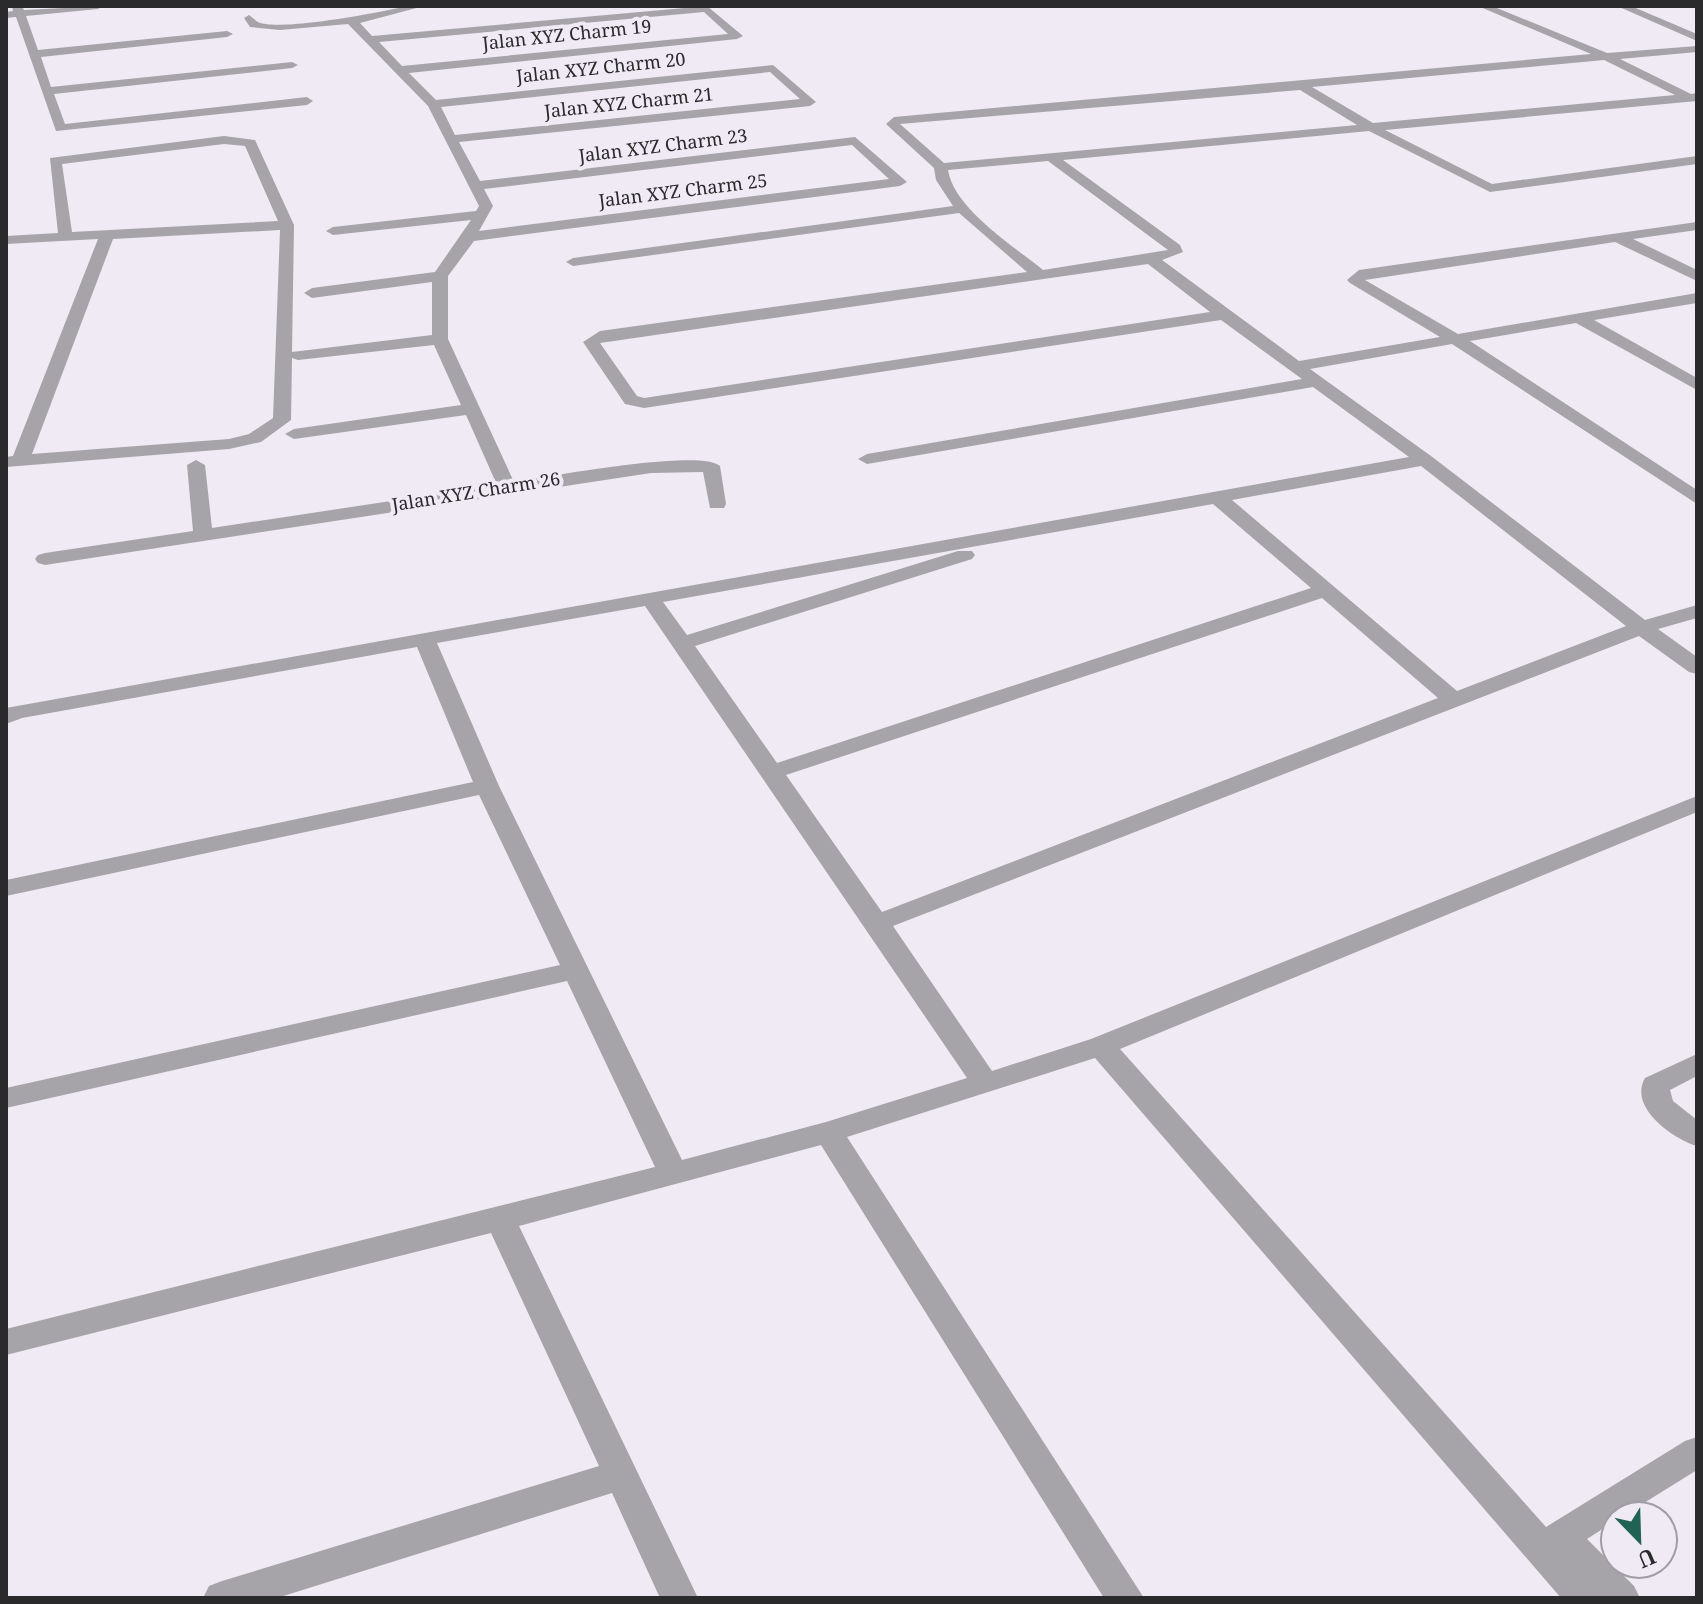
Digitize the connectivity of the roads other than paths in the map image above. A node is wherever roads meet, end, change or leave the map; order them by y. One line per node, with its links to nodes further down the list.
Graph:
1 (98, 6): 6 (street)
2 (419, 6): 9 (street)
3 (1483, 6): 15 (street)
4 (1622, 6): 11 (street)
5 (660, 9): 12 (street); 17 (street, Jalan XYZ Charm 19)
6 (18, 10): 7 (street); 14 (street)
7 (6, 15)
8 (249, 18): 9 (street)
9 (351, 21): 12 (street)
10 (227, 34): 14 (street)
11 (1697, 38)
12 (369, 40): 17 (street)
13 (1697, 49): 15 (street)
14 (33, 54): 19 (street)
15 (1605, 56): 18 (street); 20 (street)
16 (292, 65): 19 (street)
17 (400, 70): 23 (street)
18 (1302, 86): 24 (street); 28 (street)
19 (46, 91): 21 (street)
20 (1695, 98): 24 (street)
21 (307, 101)
22 (810, 102): 23 (street, Jalan XYZ Charm 20); 25 (street, Jalan XYZ Charm 21)
23 (433, 104): 25 (street)
24 (1370, 127): 26 (street); 27 (street)
25 (451, 139): 30 (street)
26 (1051, 157): 28 (street); 41 (street)
27 (1697, 160)
28 (941, 167): 31 (street)
29 (900, 182): 30 (street, Jalan XYZ Charm 23); 38 (street, Jalan XYZ Charm 25)
30 (476, 186): 32 (street)
31 (961, 209): 42 (street); 43 (street)
32 (481, 215): 35 (street); 38 (street)
33 (287, 225): 36 (street); 37 (street); 60 (street)
34 (1697, 226): 39 (street)
35 (333, 231)
36 (107, 235): 37 (street); 60 (street)
37 (66, 237): 40 (street)
38 (469, 237): 44 (street)
39 (1616, 237): 45 (street); 51 (street)
40 (6, 240)
41 (1151, 259): 43 (street); 48 (street)
42 (573, 262)
43 (1038, 273): 48 (street)
44 (440, 276): 46 (street); 50 (street)
45 (1697, 276)
46 (312, 293)
47 (1697, 298): 49 (street)
48 (1221, 315): 53 (street)
49 (1577, 317): 51 (street); 55 (street)
50 (440, 339): 52 (street); 56 (street)
51 (1455, 339): 53 (street); 64 (street)
52 (298, 355)
53 (1297, 366): 54 (street)
54 (1317, 381): 58 (street); 59 (street)
55 (1697, 385)
56 (471, 409): 57 (street); 62 (street)
57 (294, 434)
58 (867, 459)
59 (1425, 460): 63 (street); 72 (street)
60 (13, 461)
61 (196, 465): 67 (street)
62 (507, 487): 65 (street, Jalan XYZ Charm 26); 67 (street, Jalan XYZ Charm 26)
63 (1217, 497): 66 (street); 69 (street)
64 (1697, 498)
65 (717, 504)
66 (1059, 526): 70 (street); 74 (street)
67 (203, 534): 68 (street, Jalan XYZ Charm 26)
68 (45, 559)
69 (1328, 589): 76 (street); 78 (street)
70 (650, 598): 73 (street); 74 (street)
71 (1697, 611): 72 (street)
72 (1640, 628): 75 (street); 76 (street)
73 (424, 638): 77 (street); 79 (street)
74 (680, 644): 78 (street)
75 (1697, 667)
76 (1455, 701): 82 (street)
77 (6, 717)
78 (772, 772): 82 (street)
79 (487, 786): 81 (street); 83 (street)
80 (1697, 803): 84 (street)
81 (6, 888)
82 (877, 923): 86 (street)
83 (577, 970): 87 (street); 90 (street)
84 (1101, 1046): 86 (street); 98 (street)
85 (1697, 1064): 89 (street)
86 (985, 1083): 88 (street)
87 (6, 1098)
88 (828, 1132): 90 (street); 97 (street)
89 (1697, 1135)
90 (673, 1173): 91 (street)
91 (500, 1219): 92 (street); 94 (street)
92 (6, 1342)
93 (1697, 1452): 99 (street)
94 (621, 1475): 95 (street); 96 (street)
95 (222, 1598)
96 (679, 1598)
97 (1125, 1598)
98 (1585, 1598)
99 (1621, 1598)

